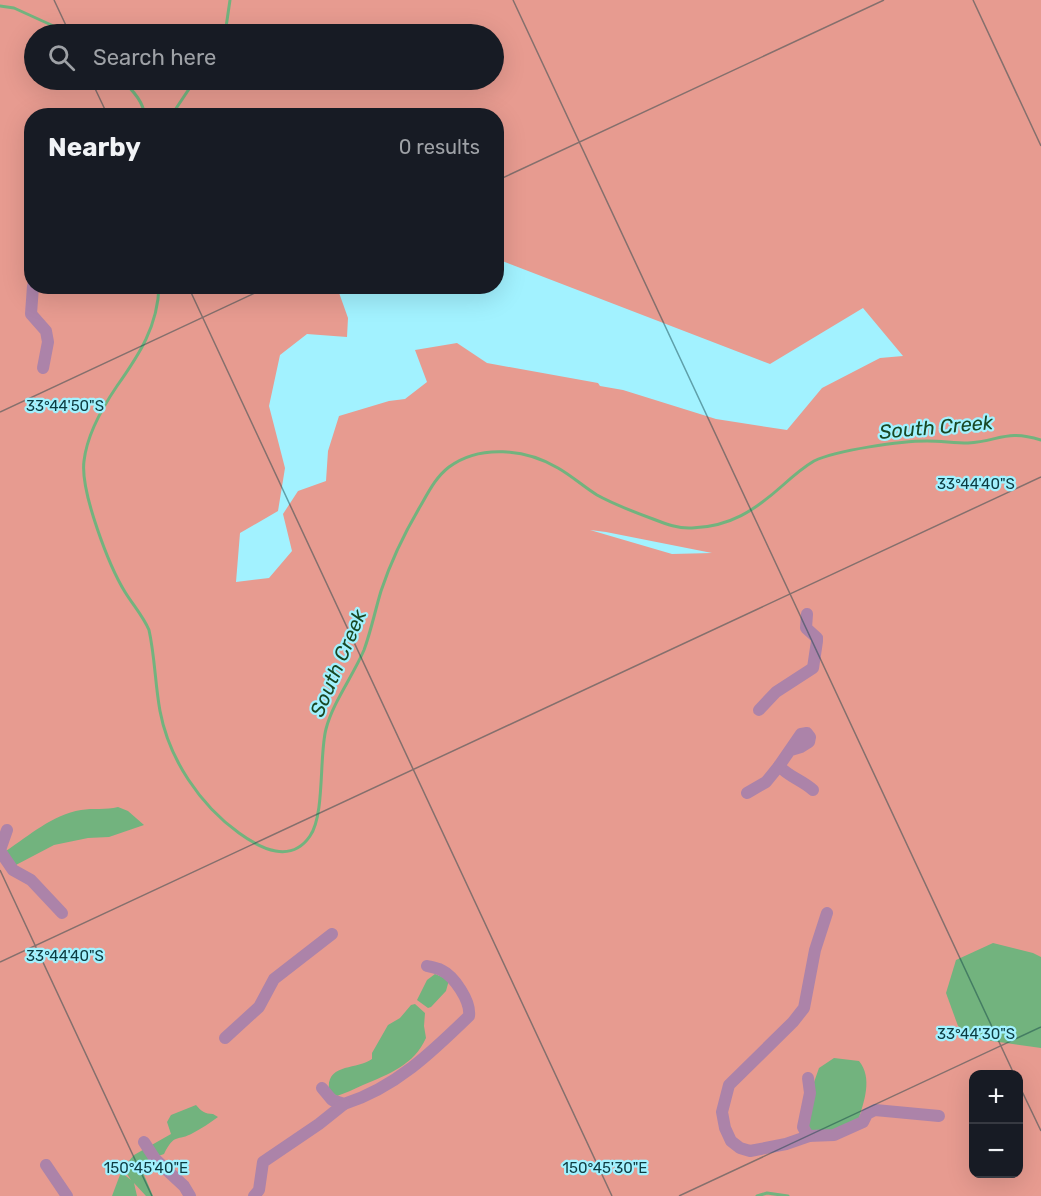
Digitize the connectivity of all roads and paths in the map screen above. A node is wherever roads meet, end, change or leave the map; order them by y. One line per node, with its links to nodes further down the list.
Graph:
1 (32, 294): 2 (lane)
2 (43, 368)
3 (807, 614): 4 (lane)
4 (759, 710)
5 (790, 750): 6 (lane)
6 (780, 766): 7 (lane); 8 (lane)
7 (813, 790)
8 (747, 793)
9 (7, 830): 10 (lane)
10 (0, 850): 11 (lane)
11 (62, 913)
12 (827, 913): 20 (lane)
13 (332, 934): 15 (lane)
14 (427, 966): 18 (lane)
15 (225, 1038)
16 (808, 1078): 20 (lane)
17 (322, 1088): 18 (lane)
18 (344, 1104): 25 (lane)
19 (939, 1116): 20 (lane)
20 (809, 1136)
21 (144, 1142): 24 (lane)
22 (46, 1165): 23 (lane)
23 (67, 1196)
24 (190, 1196)
25 (254, 1196)

